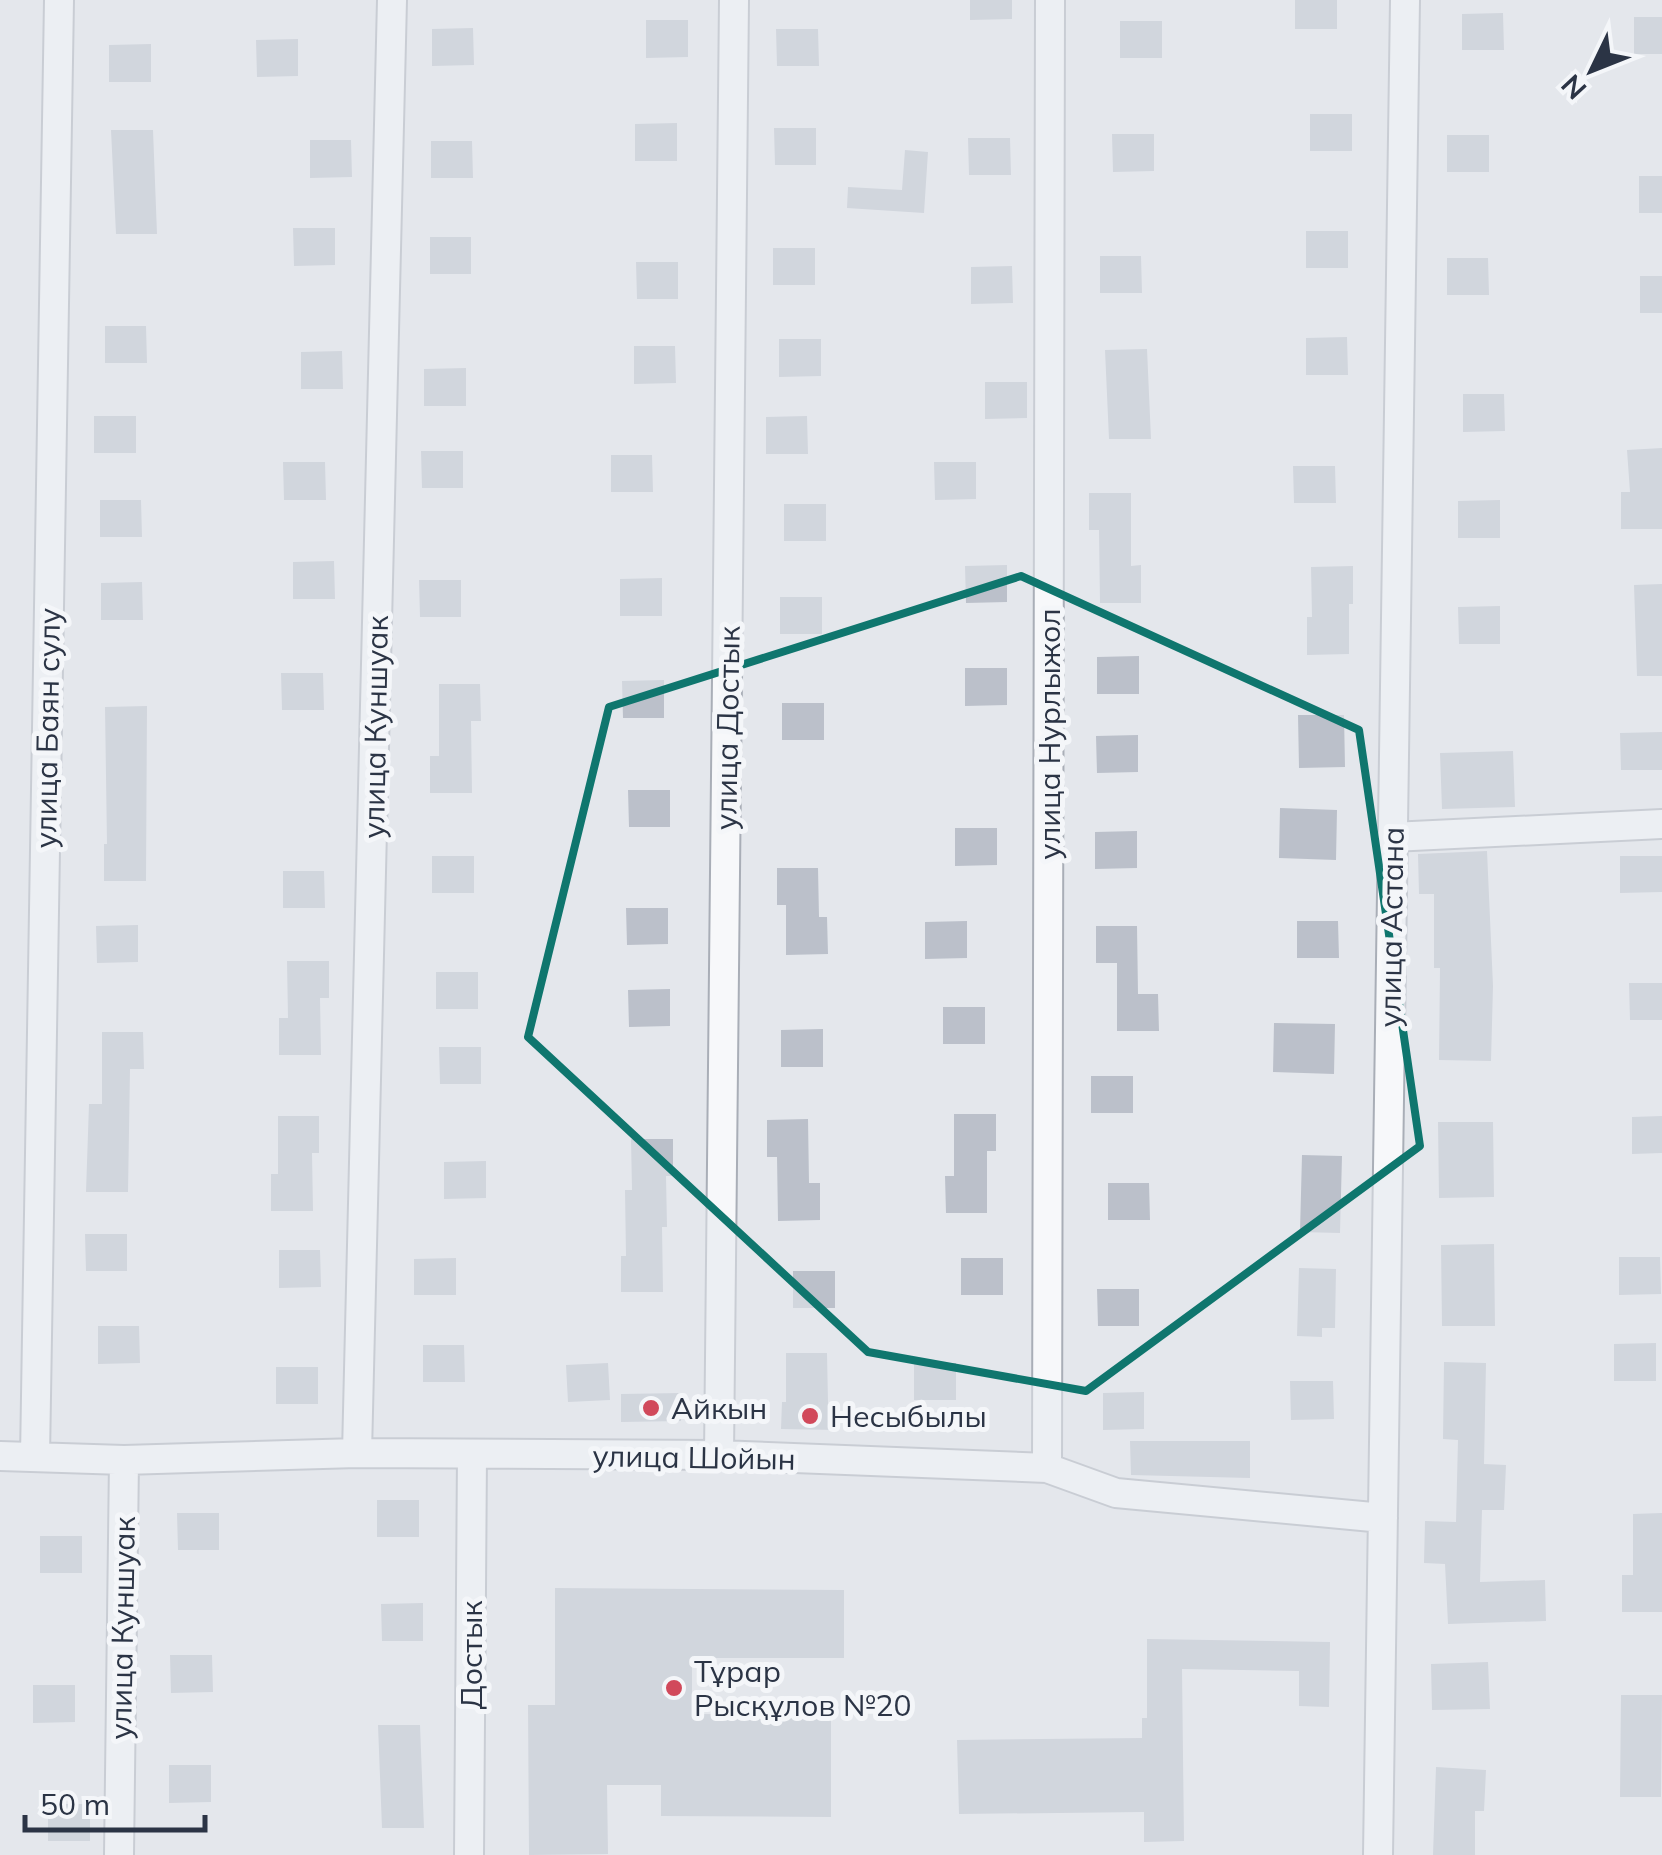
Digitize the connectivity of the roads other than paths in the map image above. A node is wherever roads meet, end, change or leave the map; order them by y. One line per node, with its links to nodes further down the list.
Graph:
1 (59, 0): 12 (street, улица Баян сулу)
2 (392, 0): 8 (street, улица Куншуак)
3 (734, 0): 10 (street, улица Достык)
4 (1050, 0): 14 (street, улица Нурлыжол)
5 (1405, 0): 7 (street, улица Астана)
6 (1662, 824): 7 (street)
7 (1392, 837): 15 (street, улица Астана)
8 (357, 1454): 9 (street, улица Шойын); 13 (street, улица Шойын)
9 (472, 1455): 10 (street, улица Шойын); 17 (street, Достык)
10 (719, 1455): 14 (street, улица Шойын)
11 (0, 1456): 12 (street, улица Шойын)
12 (35, 1457): 13 (street, улица Шойын)
13 (124, 1460): 16 (street, улица Куншуак)
14 (1047, 1468): 15 (street, улица Шойын)
15 (1383, 1518): 18 (street, улица Астана)
16 (120, 1855)
17 (469, 1855)
18 (1378, 1855)

